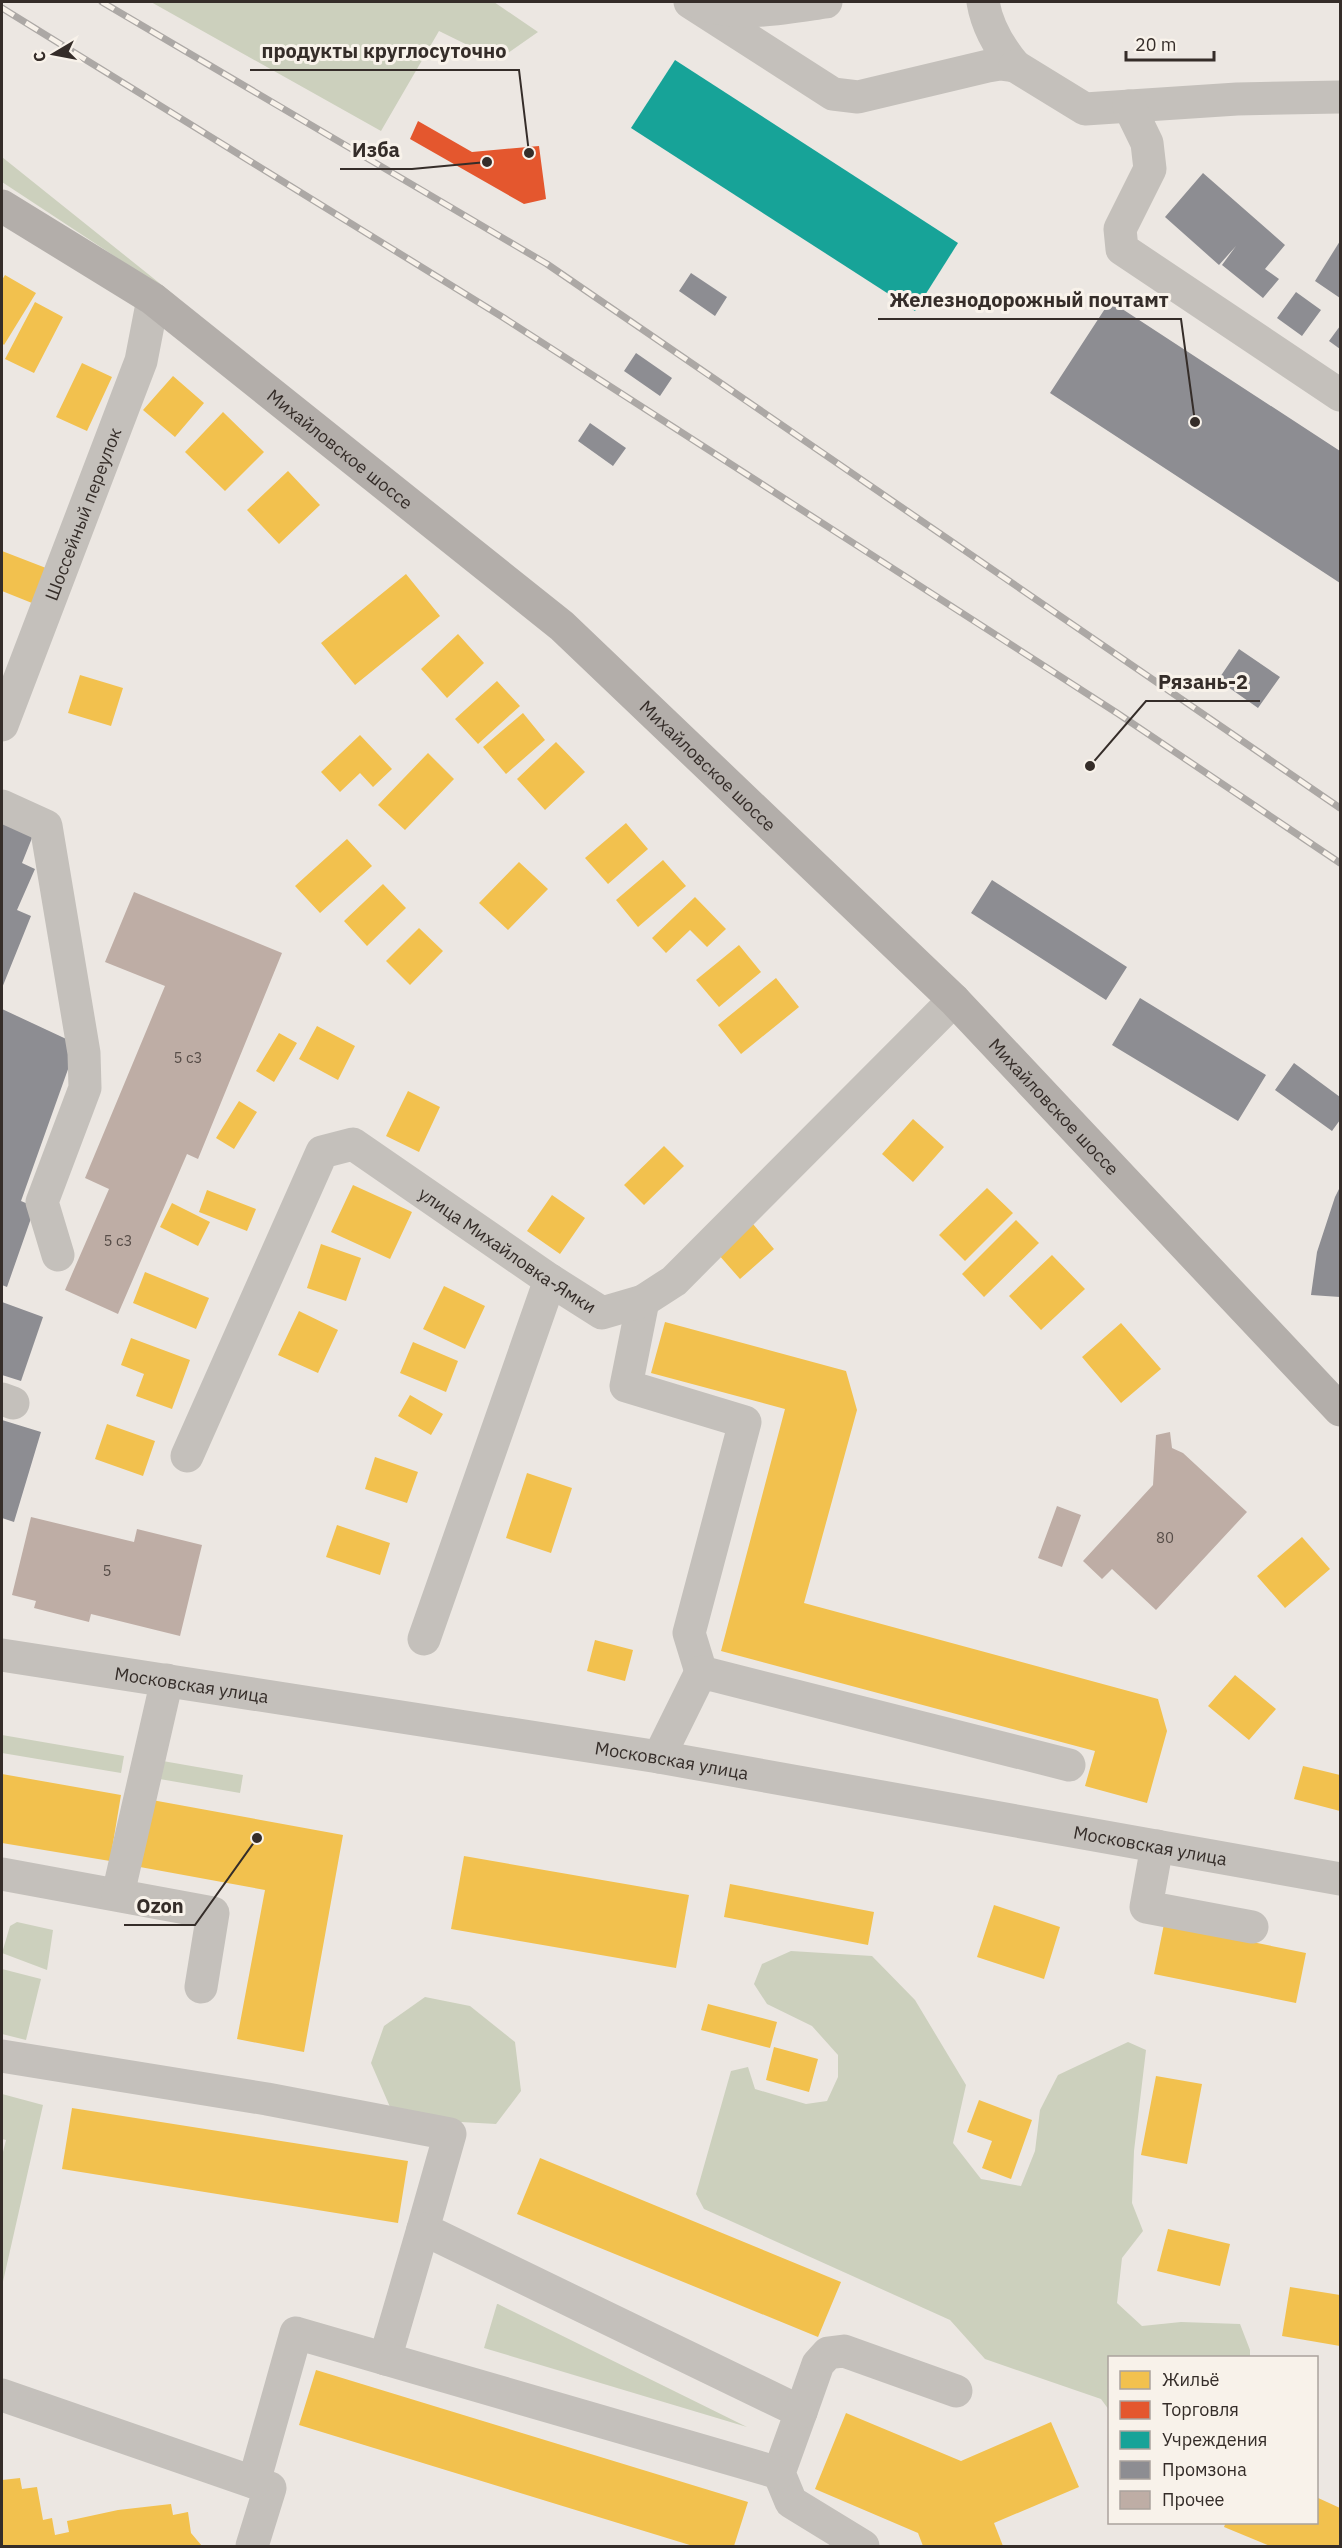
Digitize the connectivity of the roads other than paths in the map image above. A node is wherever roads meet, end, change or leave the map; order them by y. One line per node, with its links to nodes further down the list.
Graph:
1 (692, 2): 2 (street); 4 (street)
2 (826, 2)
3 (983, 2): 4 (street)
4 (1015, 66): 6 (street)
5 (1341, 97): 6 (street)
6 (1129, 106): 9 (street)
7 (2, 206): 8 (main road, Михайловское шоссе)
8 (153, 299): 10 (street, Шоссейный переулок); 13 (main road, Михайловское шоссе)
9 (1341, 395)
10 (11, 673): 11 (street, Шоссейный переулок)
11 (2, 725)
12 (2, 806): 14 (street)
13 (954, 1000): 16 (street, улица Михайловка-Ямки); 17 (main road, Михайловское шоссе)
14 (58, 1255)
15 (550, 1280): 16 (street, улица Михайловка-Ямки); 18 (street, улица Михайловка-Ямки); 19 (street)
16 (643, 1301): 21 (street)
17 (1341, 1410)
18 (187, 1456)
19 (424, 1639)
20 (2, 1654): 22 (street, Московская улица)
21 (701, 1672): 23 (street); 24 (street)
22 (166, 1680): 23 (street, Московская улица); 28 (street)
23 (659, 1757): 25 (street, Московская улица)
24 (1069, 1765)
25 (1157, 1846): 27 (street, Московская улица); 29 (street)
26 (2, 1874): 28 (street)
27 (1341, 1879)
28 (118, 1894): 30 (street)
29 (1252, 1927)
30 (201, 1987)
31 (2, 2056): 32 (street)
32 (423, 2229): 33 (street); 36 (street)
33 (385, 2359): 37 (street); 38 (street)
34 (956, 2391): 36 (street)
35 (2, 2395): 38 (street)
36 (801, 2412): 37 (street)
37 (779, 2474): 40 (street)
38 (254, 2482): 39 (street)
39 (252, 2547)
40 (863, 2547)

